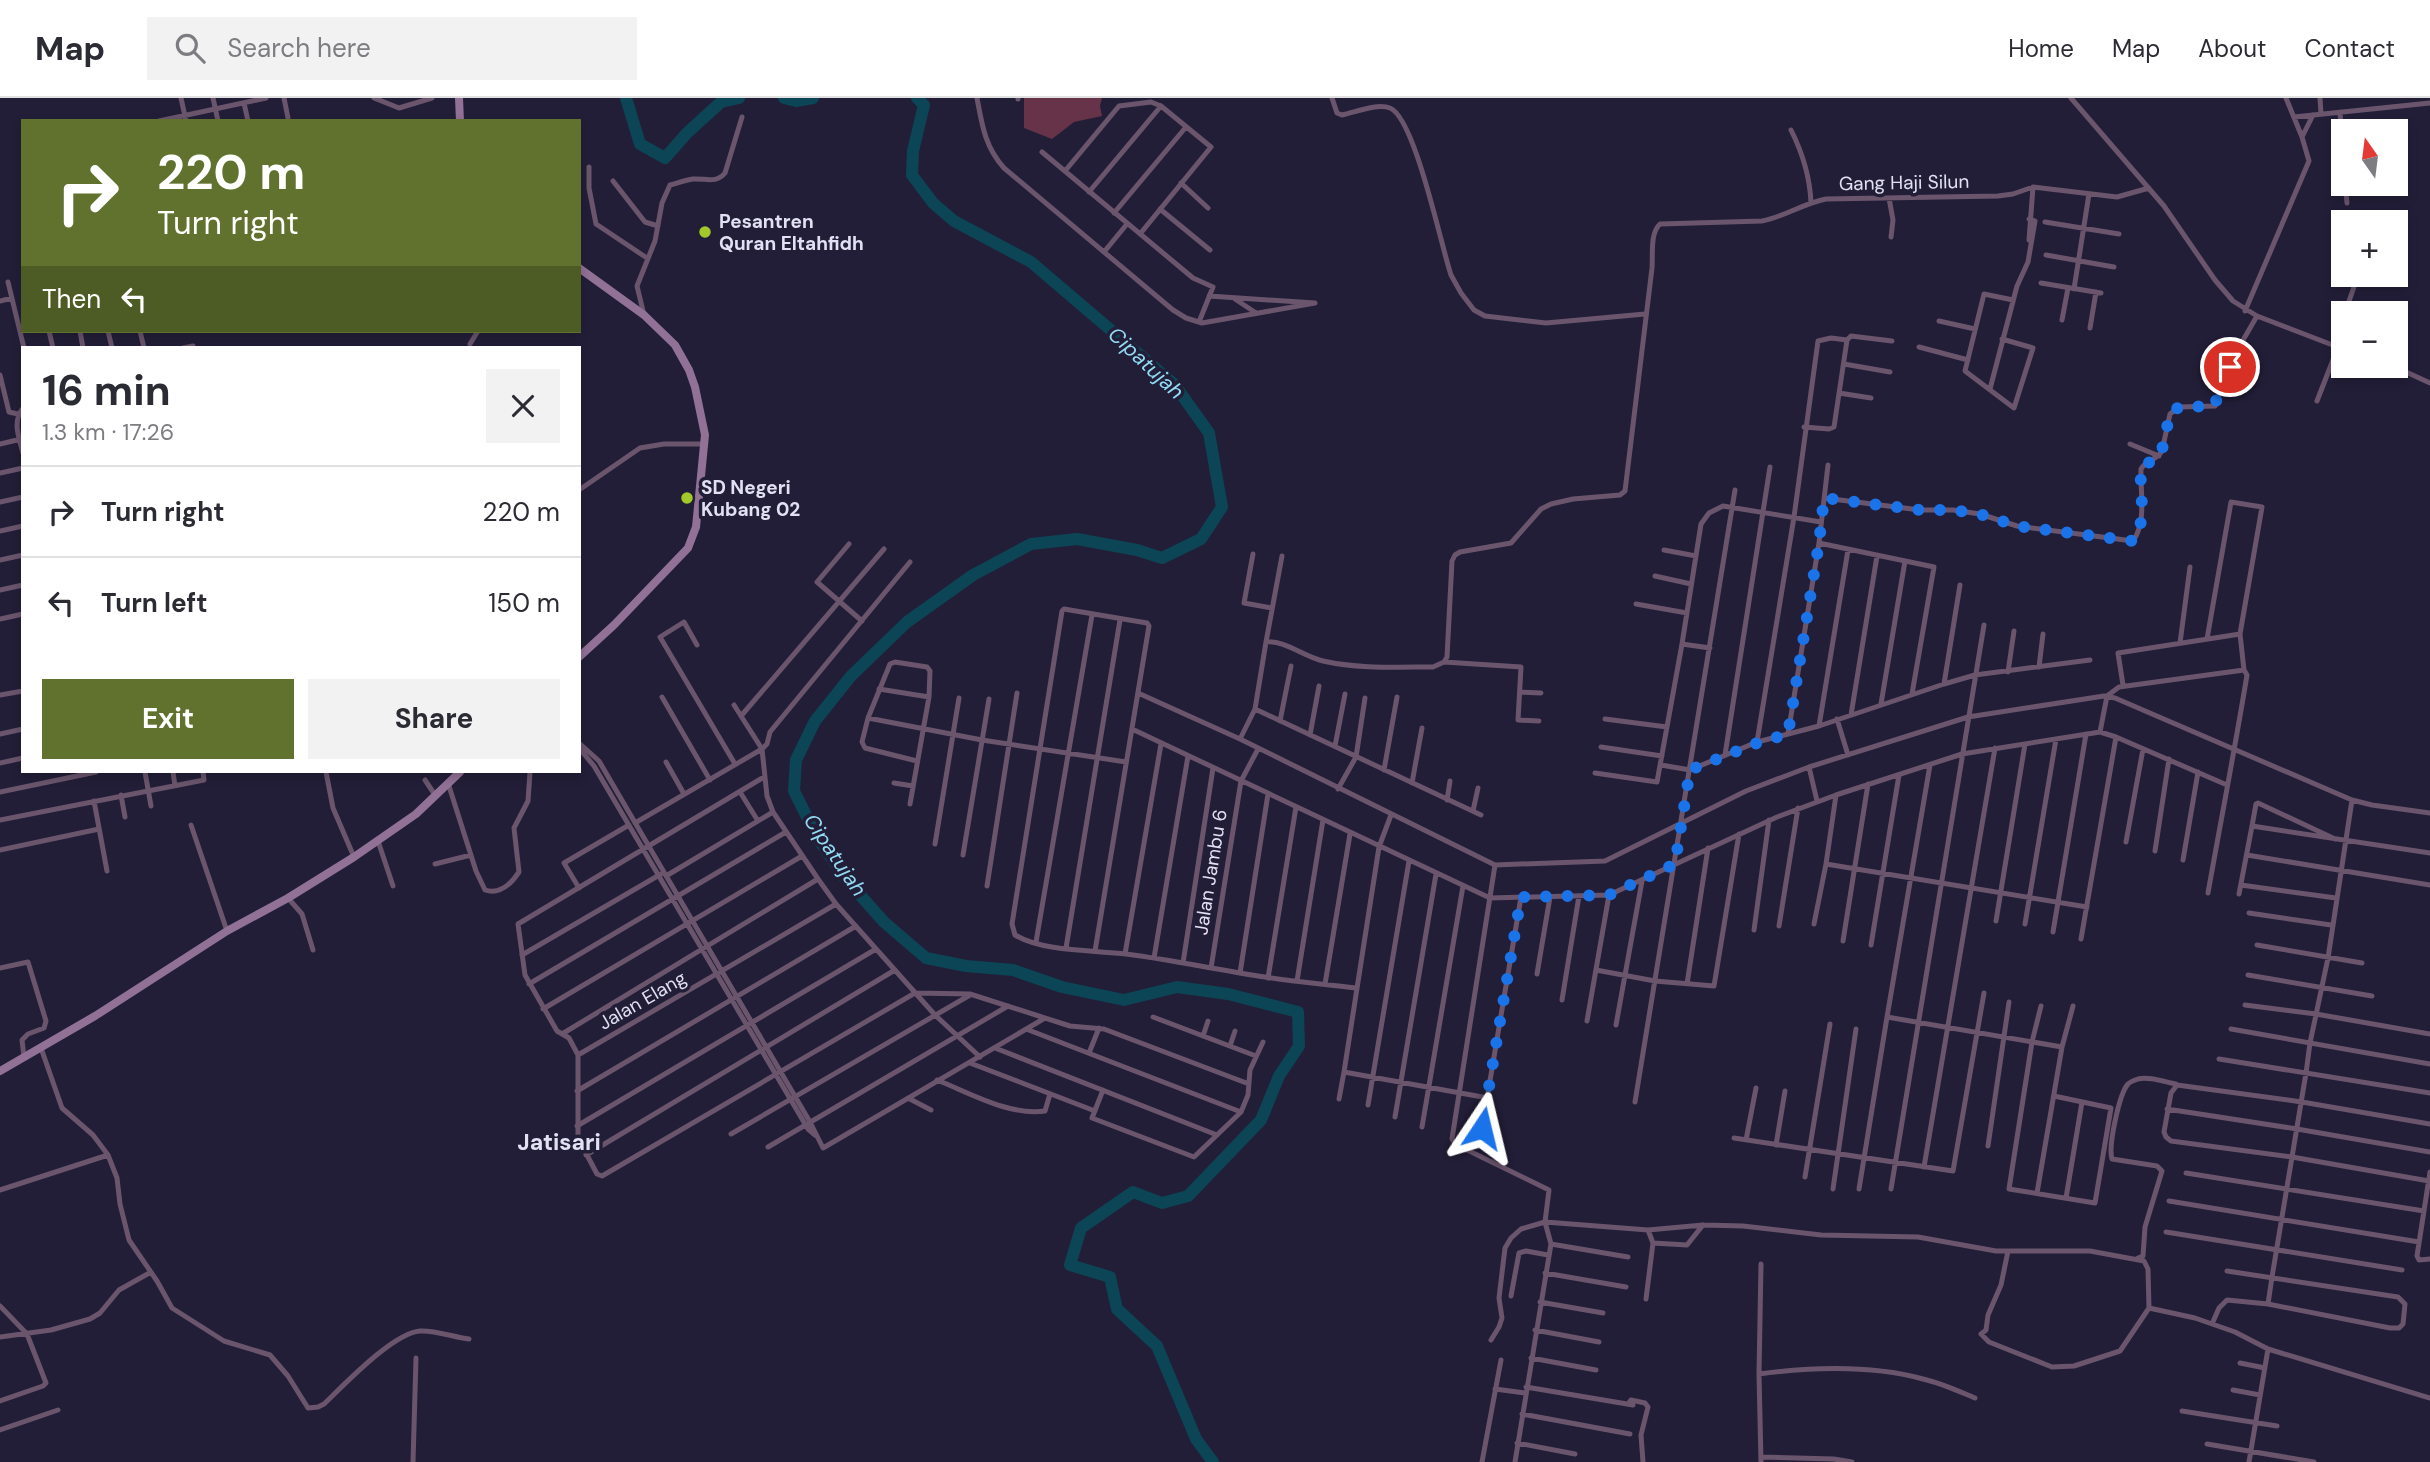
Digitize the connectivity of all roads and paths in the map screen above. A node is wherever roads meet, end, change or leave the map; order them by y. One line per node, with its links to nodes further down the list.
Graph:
1 (181, 98): 22 (street)
2 (213, 98): 16 (street)
3 (266, 98): 13 (street)
4 (284, 98): 23 (street)
5 (374, 98): 6 (street)
6 (432, 98)
7 (459, 98): 26 (street)
8 (977, 98): 55 (street)
9 (1332, 98): 71 (street)
10 (2071, 98): 37 (street)
11 (2286, 98): 21 (street)
12 (2320, 98): 18 (street)
13 (244, 103): 16 (street); 25 (street)
14 (2430, 103): 17 (street)
15 (1161, 106): 28 (street); 33 (street); 38 (street)
16 (215, 108): 22 (street); 24 (street)
17 (2340, 112): 18 (street); 27 (street)
18 (2321, 114): 19 (street)
19 (2314, 115): 21 (street); 30 (street)
20 (742, 117): 49 (street)
21 (2294, 117): 30 (street)
22 (186, 118)
23 (288, 118)
24 (218, 119)
25 (248, 119)
26 (460, 119)
27 (2341, 119)
28 (1186, 127): 35 (street); 46 (street)
29 (1791, 130): 42 (street)
30 (2302, 136): 69 (street)
31 (1042, 152): 33 (street)
32 (589, 167): 57 (street)
33 (1065, 172): 38 (street)
34 (613, 181): 49 (street)
35 (1181, 183): 44 (street); 45 (street)
36 (2033, 187): 39 (street, Gang Haji Silun); 41 (street, Gang Haji Silun); 67 (street)
37 (2149, 188): 39 (street, Gang Haji Silun); 69 (street)
38 (1089, 192): 46 (street)
39 (2089, 194): 50 (street)
40 (2346, 196): 43 (street)
41 (1889, 198): 42 (street, Gang Haji Silun); 53 (street)
42 (1811, 202): 71 (street, Gang Haji Silun)
43 (2347, 203)
44 (1208, 208)
45 (1160, 209): 51 (street); 54 (street)
46 (1114, 213): 48 (street)
47 (2045, 222): 50 (street)
48 (1128, 224): 51 (street); 55 (street)
49 (658, 226): 57 (street)
50 (2084, 229): 52 (street); 58 (street)
51 (1140, 234): 64 (street)
52 (2119, 234)
53 (1891, 237)
54 (1210, 250)
55 (1104, 252): 76 (street)
56 (2046, 255): 58 (street)
57 (647, 258): 72 (street)
58 (2079, 260): 59 (street); 63 (street)
59 (2114, 267)
60 (581, 269): 72 (street)
61 (8, 282): 65 (street)
62 (2041, 283): 63 (street)
63 (2071, 288): 74 (street); 77 (street)
64 (1209, 296): 66 (street); 76 (street)
65 (12, 298): 68 (street); 85 (street)
66 (1232, 298): 70 (street); 70 (street)
67 (2013, 300): 78 (street); 81 (street)
68 (0, 301)
69 (2245, 311): 73 (street)
70 (1256, 313): 76 (street)
71 (1646, 314): 163 (street)
72 (644, 316): 105 (street)
73 (2257, 316): 84 (street); 107 (street)
74 (2062, 320)
75 (1939, 321): 78 (street)
76 (1199, 322)
77 (2090, 328)
78 (1975, 329): 87 (street)
79 (477, 333): 83 (street)
80 (1847, 340): 82 (street); 88 (street); 102 (street)
81 (2002, 340): 94 (street); 94 (street)
82 (1892, 341)
83 (470, 344)
84 (2331, 344)
85 (24, 346)
86 (1919, 347): 87 (street)
87 (1968, 360): 94 (street)
88 (1844, 364): 90 (street); 95 (street)
89 (2331, 370): 97 (street)
90 (1890, 372)
91 (2408, 373): 93 (street)
92 (0, 374): 99 (street)
93 (2430, 383)
94 (1990, 389)
95 (1839, 393): 96 (street); 102 (street)
96 (1871, 398)
97 (2317, 401)
98 (21, 410): 101 (street)
99 (9, 412): 100 (street); 101 (street)
100 (0, 414)
101 (18, 414): 103 (street)
102 (1804, 427): 119 (street)
103 (21, 439): 104 (street)
104 (0, 444)
105 (705, 444): 112 (street); 161 (street)
106 (2130, 444): 107 (street)
107 (2159, 456): 115 (street)
108 (1828, 465): 115 (street)
109 (1770, 467): 118 (street)
110 (21, 468): 111 (street)
111 (0, 473)
112 (581, 489)
113 (1735, 489): 117 (street)
114 (21, 497): 116 (street)
115 (1824, 498): 120 (street)
116 (0, 502)
117 (1733, 508): 118 (street); 131 (street); 160 (street)
118 (1764, 513): 119 (street); 230 (street)
119 (1794, 517): 120 (street); 215 (street)
120 (1821, 522): 123 (street)
121 (21, 526): 122 (street)
122 (0, 531)
123 (1819, 543): 127 (street); 208 (street)
124 (849, 544): 142 (street)
125 (884, 549): 142 (street)
126 (1664, 550): 131 (street)
127 (1848, 550): 132 (street); 199 (street)
128 (1253, 554): 144 (street)
129 (21, 555): 133 (street)
130 (1282, 556): 144 (street)
131 (1696, 556): 138 (street)
132 (1877, 556): 134 (street); 191 (street)
133 (0, 560)
134 (1905, 561): 179 (street); 188 (street)
135 (911, 562): 150 (street)
136 (2190, 567): 157 (street)
137 (1655, 576): 138 (street)
138 (1691, 584): 145 (street)
139 (21, 585): 141 (street)
140 (1960, 585): 169 (street)
141 (0, 590)
142 (839, 601): 150 (street); 192 (street)
143 (1636, 604): 145 (street)
144 (1272, 608): 156 (street)
145 (1687, 613): 158 (street)
146 (21, 614): 148 (street)
147 (1092, 615): 149 (street); 223 (street); 228 (street)
148 (0, 619)
149 (1120, 620): 176 (street); 236 (street)
150 (862, 621): 226 (street)
151 (1984, 625): 168 (street)
152 (2014, 631): 167 (street)
153 (2043, 634): 165 (street)
154 (2240, 634): 155 (street); 155 (street); 166 (street)
155 (2207, 639): 157 (street)
156 (1266, 642): 163 (street); 190 (street)
157 (2180, 643): 170 (street)
158 (1682, 644): 160 (street); 200 (street)
159 (697, 645): 242 (street)
160 (1710, 648): 248 (street)
161 (581, 654)
162 (2090, 660): 165 (street)
163 (1444, 663): 174 (street)
164 (1291, 666): 197 (street)
165 (2039, 667): 167 (street)
166 (2244, 670): 170 (street); 227 (street)
167 (2008, 672): 168 (street)
168 (1975, 675): 169 (street); 193 (street)
169 (1944, 684): 179 (street)
170 (2123, 685): 182 (street)
171 (1318, 686): 210 (street)
172 (879, 689): 181 (street); 181 (street); 194 (street)
173 (21, 691): 180 (street)
174 (1520, 692): 177 (street); 198 (street)
175 (1017, 693): 216 (street)
176 (1138, 693): 203 (street); 212 (street)
177 (1541, 693)
178 (1345, 694): 219 (street)
179 (1912, 694): 188 (street)
180 (0, 695)
181 (929, 696): 204 (street)
182 (2107, 696): 193 (street); 205 (street); 227 (street)
183 (662, 697): 261 (street)
184 (1397, 697): 247 (street)
185 (959, 698): 207 (street)
186 (1365, 698): 234 (street)
187 (989, 699): 214 (street)
188 (1881, 704): 191 (street)
189 (734, 705): 192 (street)
190 (1255, 709): 197 (street); 212 (street)
191 (1851, 715): 196 (street)
192 (741, 716): 226 (street)
193 (1968, 717): 229 (street); 231 (street)
194 (868, 718): 204 (street); 238 (street)
195 (1605, 719): 200 (street)
196 (1837, 719): 199 (street); 231 (street)
197 (1280, 721): 210 (street)
198 (1539, 721)
199 (1819, 726): 208 (street)
200 (1667, 727): 233 (street)
201 (1422, 728): 266 (street)
202 (21, 729): 206 (street)
203 (1132, 729): 217 (street); 240 (street)
204 (922, 730): 207 (street); 238 (street)
205 (2100, 732): 209 (street); 211 (street)
206 (0, 734)
207 (953, 734): 214 (street); 311 (street)
208 (1788, 734): 215 (street)
209 (2086, 734): 213 (street); 358 (street)
210 (1310, 735): 219 (street)
211 (2116, 737): 225 (street); 360 (street)
212 (1240, 739): 224 (street)
213 (2056, 739): 218 (street); 354 (street)
214 (982, 740): 216 (street); 319 (street)
215 (1757, 743): 230 (street)
216 (1008, 744): 223 (street); 342 (street)
217 (1161, 744): 232 (street); 382 (street)
218 (2025, 744): 221 (street); 346 (street)
219 (1335, 746): 234 (street)
220 (1601, 747): 233 (street)
221 (1995, 748): 229 (street); 345 (street)
222 (581, 749): 300 (street)
223 (1039, 749): 228 (street); 374 (street)
224 (1258, 749): 262 (street, Jalan Jambu 6); 272 (street)
225 (2143, 749): 237 (street); 310 (street)
226 (762, 750): 242 (street); 259 (street)
227 (2235, 750): 268 (street); 282 (street)
228 (1067, 753): 236 (street); 374 (street)
229 (1962, 754): 244 (street); 338 (street)
230 (1726, 755): 248 (street)
231 (1848, 755): 245 (street)
232 (1188, 756): 246 (street); 384 (street)
233 (1662, 756): 243 (street)
234 (1356, 757): 247 (street); 272 (street)
235 (21, 758): 241 (street)
236 (1098, 758): 240 (street); 378 (street)
237 (2169, 760): 249 (street); 316 (street)
238 (917, 761): 270 (street)
239 (666, 762): 276 (street)
240 (1126, 762): 381 (street)
241 (0, 763)
242 (735, 764): 261 (street)
243 (1661, 765): 248 (street); 257 (street)
244 (1930, 765): 258 (street); 335 (street)
245 (1809, 767): 284 (street); 299 (street)
246 (1213, 768): 262 (street); 386 (street)
247 (1384, 770): 266 (street)
248 (1690, 770): 299 (street)
249 (2198, 772): 268 (street); 323 (street)
250 (91, 773): 274 (street)
251 (145, 773): 273 (street)
252 (173, 773): 269 (street)
253 (203, 773): 269 (street)
254 (326, 773): 322 (street)
255 (459, 773): 264 (street)
256 (530, 773): 318 (street)
257 (1595, 773)
258 (1899, 775): 267 (street); 334 (street)
259 (764, 778): 275 (street); 290 (street)
260 (425, 780): 279 (street)
261 (710, 780): 276 (street)
262 (1241, 781): 277 (street); 389 (street, Jalan Jambu 6)
263 (1450, 781): 281 (street)
264 (448, 783): 279 (street); 318 (street)
265 (894, 783): 270 (street)
266 (1412, 783): 281 (street)
267 (1868, 784): 280 (street); 330 (street)
268 (2227, 785): 347 (street)
269 (175, 786): 273 (street)
270 (913, 786): 285 (street)
271 (1478, 788): 289 (street)
272 (1338, 789): 292 (street)
273 (148, 790): 278 (street); 286 (street)
274 (0, 792)
275 (740, 792): 298 (street); 313 (street)
276 (684, 794): 300 (street)
277 (1268, 794): 287 (street); 393 (street)
278 (121, 795): 283 (street); 294 (street)
279 (435, 795): 308 (street)
280 (1836, 795): 284 (street); 326 (street)
281 (1447, 800): 289 (street)
282 (2352, 800): 291 (street); 309 (street)
283 (94, 801): 295 (street); 303 (street)
284 (1817, 801): 288 (street)
285 (910, 804)
286 (151, 806)
287 (1296, 807): 296 (street); 397 (street)
288 (1798, 808): 297 (street); 367 (street)
289 (1473, 811): 293 (street)
290 (773, 812): 298 (street); 304 (street)
291 (2430, 813)
292 (1391, 815): 312 (street); 328 (street)
293 (1481, 816)
294 (125, 817)
295 (0, 820)
296 (1323, 820): 305 (street); 398 (street)
297 (1769, 820): 306 (street); 369 (street)
298 (758, 821): 332 (street)
299 (1681, 822): 327 (street); 328 (street)
300 (632, 824): 313 (street); 344 (street)
301 (191, 825): 370 (street)
302 (2252, 826): 307 (street); 307 (street); 320 (street)
303 (99, 829): 315 (street); 331 (street)
304 (786, 832): 321 (street); 351 (street)
305 (1350, 834): 312 (street); 401 (street)
306 (1739, 834): 314 (street); 402 (street)
307 (2335, 839): 309 (street)
308 (378, 841): 322 (street); 341 (street)
309 (2346, 841): 317 (street); 329 (street)
310 (2126, 842)
311 (935, 844)
312 (1379, 847): 324 (street); 403 (street)
313 (646, 848): 332 (street); 344 (street)
314 (1708, 848): 327 (street); 402 (street)
315 (0, 850)
316 (2155, 851)
317 (2430, 853)
318 (471, 855): 325 (street)
319 (963, 855)
320 (2247, 855): 329 (street); 339 (street)
321 (802, 856): 336 (street); 363 (street)
322 (354, 857): 355 (street)
323 (2183, 860)
324 (1409, 861): 333 (street); 460 (street)
325 (435, 863)
326 (1826, 863): 330 (street); 364 (street)
327 (1675, 864): 337 (street); 399 (street)
328 (1495, 865): 356 (street)
329 (2341, 869): 340 (street); 357 (street)
330 (1855, 870): 334 (street); 373 (street)
331 (107, 871)
332 (663, 874): 351 (street); 383 (street)
333 (1436, 874): 343 (street); 462 (street)
334 (1883, 874): 335 (street); 375 (street)
335 (1910, 878): 338 (street); 420 (street)
336 (818, 879): 359 (street); 377 (street)
337 (1642, 881): 349 (street); 395 (street)
338 (1941, 883): 345 (street); 424 (street)
339 (2241, 885): 348 (street); 357 (street)
340 (2430, 885)
341 (393, 886)
342 (988, 886)
343 (1463, 886): 356 (street); 465 (street)
344 (579, 888): 383 (street)
345 (1971, 888): 346 (street); 428 (street)
346 (2000, 893): 354 (street); 362 (street)
347 (2208, 893)
348 (2239, 894)
349 (1609, 895): 350 (street); 391 (street)
350 (1579, 896): 353 (street); 410 (street)
351 (675, 897): 363 (street); 400 (street)
352 (1521, 897): 353 (street); 356 (street); 475 (street)
353 (1550, 897): 394 (street)
354 (2029, 897): 358 (street); 365 (street)
355 (288, 898): 370 (street); 380 (street)
356 (1490, 898): 470 (street)
357 (2336, 898): 368 (street)
358 (2058, 902): 360 (street); 371 (street)
359 (836, 904): 366 (street); 392 (street, Jalan Elang)
360 (2087, 907): 372 (street)
361 (2249, 913): 368 (street)
362 (1996, 921)
363 (690, 922): 377 (street); 416 (street)
364 (1814, 924)
365 (2025, 924)
366 (856, 926): 379 (street); 409 (street)
367 (1779, 926)
368 (2331, 926): 385 (street)
369 (1754, 930)
370 (227, 931): 444 (street)
371 (2053, 932)
372 (2081, 939)
373 (1843, 941)
374 (1036, 942): 378 (street)
375 (1871, 945)
376 (2257, 945): 385 (street)
377 (705, 948): 392 (street); 435 (street)
378 (1066, 948): 381 (street)
379 (876, 949): 390 (street); 425 (street)
380 (313, 950)
381 (1096, 951): 382 (street)
382 (1125, 954): 384 (street)
383 (522, 955): 400 (street)
384 (1154, 958): 386 (street)
385 (2328, 958): 387 (street); 404 (street)
386 (1183, 963): 389 (street)
387 (2362, 963)
388 (0, 968): 451 (street)
389 (1211, 968): 393 (street)
390 (895, 970): 405 (street); 445 (street)
391 (1596, 970): 395 (street); 423 (street)
392 (719, 973): 409 (street); 449 (street, Jalan Elang)
393 (1240, 973): 397 (street)
394 (1537, 974)
395 (1625, 975): 399 (street); 427 (street)
396 (2248, 975): 404 (street)
397 (1268, 978): 398 (street)
398 (1297, 981): 401 (street)
399 (1655, 981): 402 (street); 478 (street)
400 (529, 984): 416 (street)
401 (1325, 984): 403 (street)
402 (1687, 984)
403 (1356, 988): 457 (street)
404 (2321, 988): 408 (street); 417 (street)
405 (915, 993): 407 (street); 418 (street); 458 (street)
406 (1984, 993): 434 (street)
407 (970, 994): 413 (street); 418 (street)
408 (2372, 996)
409 (734, 998): 425 (street); 468 (street)
410 (1562, 1000)
411 (2009, 1002): 439 (street)
412 (2245, 1005): 417 (street)
413 (1008, 1006): 421 (street); 437 (street)
414 (2041, 1006): 441 (street)
415 (2073, 1006): 447 (street)
416 (543, 1009): 435 (street)
417 (2316, 1014): 436 (street); 442 (street)
418 (935, 1015): 437 (street); 476 (street)
419 (1153, 1017): 438 (street)
420 (1887, 1017): 424 (street); 506 (street)
421 (1045, 1018): 429 (street); 430 (street)
422 (1208, 1021): 438 (street)
423 (1587, 1021)
424 (1917, 1022): 428 (street); 507 (street)
425 (749, 1023): 445 (street); 489 (street)
426 (1830, 1024): 500 (street)
427 (1616, 1025)
428 (1947, 1026): 434 (street); 508 (street)
429 (1099, 1028): 448 (street); 463 (street)
430 (1026, 1029): 446 (street); 448 (street)
431 (1856, 1029): 502 (street)
432 (2231, 1029): 442 (street)
433 (1235, 1031): 443 (street)
434 (1976, 1032): 439 (street); 508 (street)
435 (562, 1034): 449 (street)
436 (2430, 1034)
437 (957, 1036): 452 (street); 487 (street)
438 (1203, 1036): 443 (street)
439 (2003, 1036): 441 (street); 498 (street)
440 (1263, 1042): 450 (street)
441 (2032, 1042): 447 (street); 518 (street)
442 (2310, 1043): 455 (street); 459 (street)
443 (1230, 1046): 450 (street)
444 (41, 1048): 451 (street); 503 (street)
445 (764, 1048): 458 (street); 504 (street)
446 (994, 1048): 452 (street); 467 (street)
447 (2062, 1048): 473 (street)
448 (1089, 1053): 485 (street)
449 (578, 1055): 468 (street)
450 (1256, 1056): 463 (street)
451 (24, 1057): 456 (street)
452 (980, 1057): 454 (street)
453 (2218, 1059): 459 (street)
454 (970, 1063): 461 (street); 472 (street)
455 (2430, 1064)
456 (0, 1071)
457 (1344, 1072): 460 (street); 477 (street)
458 (779, 1073): 476 (street); 504 (street)
459 (2306, 1073): 471 (street); 480 (street)
460 (1374, 1077): 462 (street); 481 (street)
461 (937, 1080): 472 (street); 474 (street)
462 (1401, 1082): 465 (street); 486 (street)
463 (1249, 1084): 485 (street)
464 (2177, 1085): 480 (street); 482 (street); 534 (street)
465 (1429, 1088): 470 (street); 490 (street)
466 (1756, 1088): 496 (street)
467 (1103, 1090): 484 (street); 494 (street)
468 (578, 1091): 489 (street)
469 (1785, 1091): 497 (street)
470 (1457, 1093): 475 (street); 523 (street)
471 (2430, 1093)
472 (1051, 1094): 484 (street)
473 (2053, 1097): 479 (street); 518 (street)
474 (908, 1098): 483 (street); 487 (street)
475 (1488, 1098): 491 (street)
476 (794, 1099): 487 (street); 493 (street)
477 (1339, 1099)
478 (1636, 1102)
479 (2082, 1102): 519 (street); 519 (street)
480 (2302, 1102): 488 (street); 492 (street)
481 (1368, 1105)
482 (2167, 1109): 492 (street); 505 (street)
483 (931, 1110)
484 (1095, 1111): 494 (street)
485 (1241, 1112): 494 (street)
486 (1395, 1117)
487 (808, 1124): 499 (street)
488 (2430, 1124)
489 (577, 1126): 504 (street)
490 (1422, 1127)
491 (1482, 1128)
492 (2297, 1129): 501 (street); 505 (street)
493 (731, 1134)
494 (1217, 1135)
495 (1734, 1138): 496 (street)
496 (1746, 1140): 497 (street)
497 (1776, 1144): 500 (street)
498 (1988, 1146)
499 (768, 1147)
500 (1808, 1149): 502 (street); 511 (street)
501 (2430, 1152)
502 (1838, 1153): 506 (street); 514 (street)
503 (108, 1155): 513 (street); 539 (street)
504 (586, 1155)
505 (2292, 1157): 512 (street); 517 (street)
506 (1866, 1158): 507 (street); 515 (street)
507 (1896, 1163): 508 (street); 516 (street)
508 (1924, 1167)
509 (2430, 1172): 512 (street)
510 (2186, 1173): 517 (street)
511 (1805, 1177)
512 (2429, 1181): 521 (street)
513 (0, 1189)
514 (1833, 1189)
515 (1859, 1189)
516 (1891, 1189)
517 (2287, 1189): 521 (street); 522 (street)
518 (2038, 1193): 519 (street)
519 (2066, 1198)
520 (2169, 1200): 522 (street)
521 (2424, 1211): 527 (street)
522 (2282, 1219): 527 (street); 530 (street)
523 (1545, 1222): 525 (street); 529 (street); 555 (street)
524 (1703, 1224): 525 (street); 528 (street); 531 (street)
525 (1648, 1230): 528 (street)
526 (2166, 1232): 530 (street)
527 (2419, 1242): 535 (street)
528 (1653, 1243): 544 (street)
529 (1551, 1244): 532 (street); 533 (street)
530 (2277, 1250): 537 (street); 541 (street)
531 (2008, 1251): 534 (street); 548 (street)
532 (1548, 1255): 540 (street); 543 (street)
533 (1628, 1257)
534 (2138, 1258): 548 (street)
535 (2430, 1259)
536 (1761, 1264): 564 (street)
537 (2402, 1270)
538 (2227, 1271): 541 (street)
539 (151, 1272): 552 (street); 554 (street)
540 (1545, 1273): 542 (street); 545 (street)
541 (2272, 1277): 546 (street); 546 (street)
542 (1626, 1287)
543 (1511, 1296)
544 (1646, 1299)
545 (1540, 1302): 549 (street); 551 (street)
546 (2268, 1304): 550 (street)
547 (0, 1306): 552 (street)
548 (2149, 1308): 550 (street)
549 (1603, 1313)
550 (2212, 1324): 557 (street)
551 (1535, 1330): 556 (street); 559 (street)
552 (27, 1334): 553 (street); 571 (street)
553 (0, 1337)
554 (468, 1339)
555 (1491, 1340)
556 (1599, 1342)
557 (2268, 1349): 562 (street); 570 (street)
558 (416, 1358): 584 (street)
559 (1531, 1358): 563 (street); 566 (street)
560 (1501, 1360): 565 (street)
561 (2240, 1363): 562 (street)
562 (2265, 1368): 568 (street)
563 (1596, 1370)
564 (1759, 1374): 569 (street); 583 (street)
565 (1495, 1389): 566 (street); 585 (street)
566 (1526, 1390): 574 (street); 587 (street)
567 (2233, 1390): 568 (street)
568 (2260, 1395): 575 (street)
569 (1975, 1398)
570 (2430, 1398)
571 (0, 1401)
572 (58, 1410): 577 (street)
573 (2182, 1411): 575 (street)
574 (1521, 1414): 578 (street); 579 (street)
575 (2257, 1423): 576 (street); 581 (street)
576 (2277, 1426)
577 (0, 1430)
578 (1630, 1434)
579 (1517, 1443): 582 (street); 586 (street)
580 (2207, 1444): 581 (street)
581 (2251, 1452): 589 (street); 590 (street)
582 (1575, 1454)
583 (1761, 1459): 588 (street)
584 (413, 1462)
585 (1482, 1462)
586 (1515, 1462)
587 (1643, 1462)
588 (1852, 1462)
589 (2249, 1462)
590 (2314, 1462)

